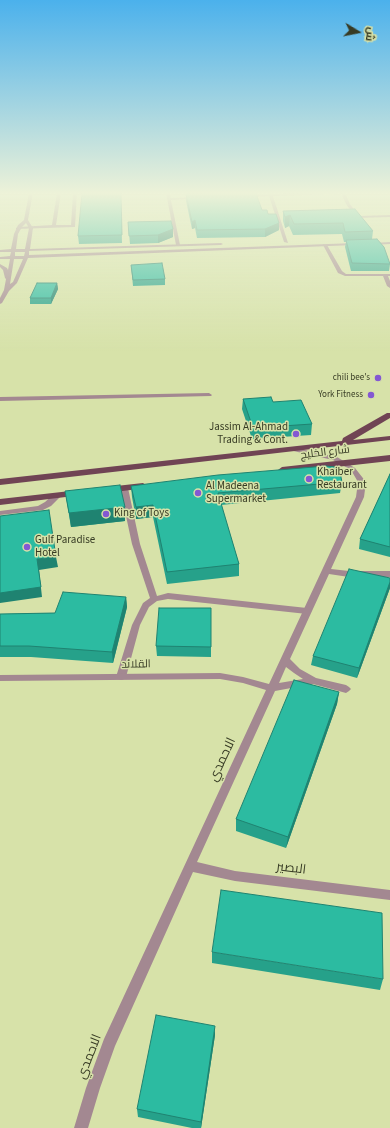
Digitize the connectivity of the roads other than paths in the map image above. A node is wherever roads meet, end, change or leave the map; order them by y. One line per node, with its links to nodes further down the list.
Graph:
1 (325, 245): 13 (street)
2 (15, 246): 8 (street)
3 (28, 246): 6 (street)
4 (159, 246): 6 (street)
5 (309, 246): 10 (street)
6 (27, 250): 8 (street); 10 (street)
7 (0, 251): 8 (street)
8 (14, 251): 9 (street)
9 (12, 257): 10 (street); 11 (street); 14 (street)
10 (26, 257): 16 (street)
11 (0, 258)
12 (0, 265): 14 (street)
13 (387, 275): 15 (street)
14 (7, 281): 16 (street)
15 (390, 286)
16 (7, 290): 17 (street)
17 (0, 302)
18 (209, 395): 19 (street)
19 (0, 399)
20 (390, 415): 22 (main road)
21 (390, 438): 22 (main road, شارع الخليج)
22 (338, 444): 23 (main road, شارع الخليج)
23 (290, 449): 25 (street, الاحمدي); 27 (main road, شارع الخليج)
24 (390, 458): 25 (main road, شارع الخليج)
25 (345, 463): 26 (main road, شارع الخليج); 33 (street, الاحمدي)
26 (274, 471)
27 (0, 482)
28 (156, 485): 29 (main road)
29 (124, 488): 30 (main road); 35 (street)
30 (58, 495): 31 (main road); 32 (street)
31 (0, 502)
32 (0, 513)
33 (326, 571): 34 (street); 36 (street, الاحمدي)
34 (390, 574)
35 (154, 599): 36 (street); 38 (street)
36 (307, 611): 37 (street, الاحمدي)
37 (285, 660): 40 (street); 41 (street, الاحمدي)
38 (120, 677): 39 (street, القلائد); 41 (street, القلائد)
39 (0, 678)
40 (313, 681): 41 (street); 42 (street)
41 (271, 688): 43 (street, الاحمدي)
42 (346, 689)
43 (190, 866): 44 (street, البصير); 45 (street, الاحمدي)
44 (390, 895)
45 (81, 1128)

